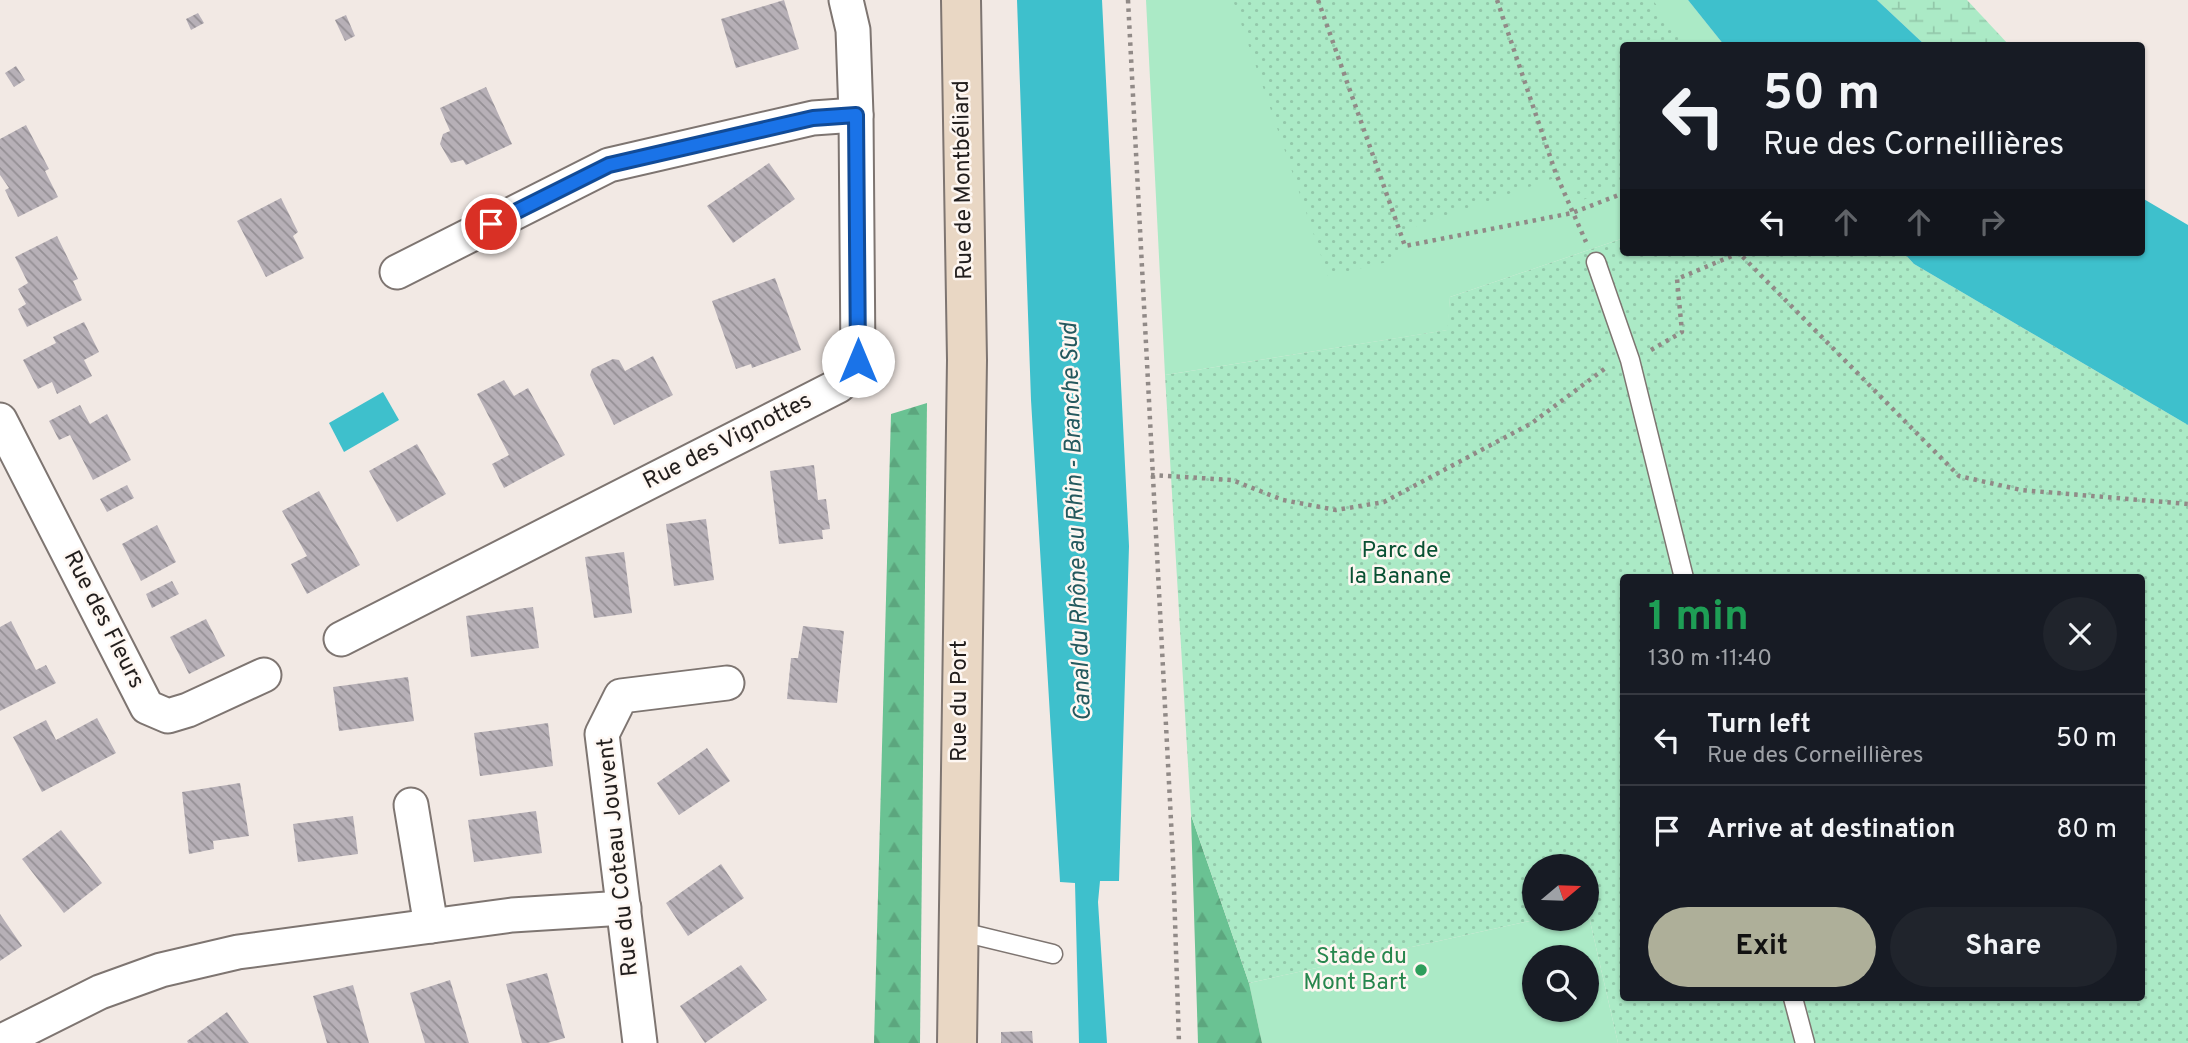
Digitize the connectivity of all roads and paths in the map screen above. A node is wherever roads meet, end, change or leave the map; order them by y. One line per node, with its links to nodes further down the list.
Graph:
1 (846, 0): 6 (street, Rue des Vignottes)
2 (961, 0): 13 (main road, Rue de Montbéliard)
3 (1128, 0): 16 (path)
4 (1318, 0): 8 (path)
5 (1497, 0): 8 (path)
6 (856, 115): 12 (street); 19 (street, Rue des Vignottes)
7 (1620, 195): 8 (path)
8 (1572, 214): 11 (path)
9 (1732, 256): 14 (path)
10 (1742, 256): 17 (path)
11 (1596, 262): 14 (lane)
12 (397, 272)
13 (967, 360): 25 (main road, Rue du Port)
14 (1630, 360): 16 (path); 18 (lane)
15 (0, 420): 20 (street, Rue des Fleurs)
16 (1151, 475): 31 (path)
17 (2188, 504)
18 (1683, 574)
19 (341, 639)
20 (264, 675)
21 (727, 683): 23 (street, Rue du Coteau Jouvent)
22 (411, 805): 24 (street)
23 (624, 908): 24 (street); 29 (street, Rue du Coteau Jouvent)
24 (431, 926): 28 (street)
25 (958, 931): 26 (lane); 30 (main road, Rue du Port)
26 (1053, 954)
27 (1794, 1001): 32 (lane)
28 (0, 1042)
29 (640, 1043)
30 (957, 1043)
31 (1179, 1043)
32 (1805, 1043)

